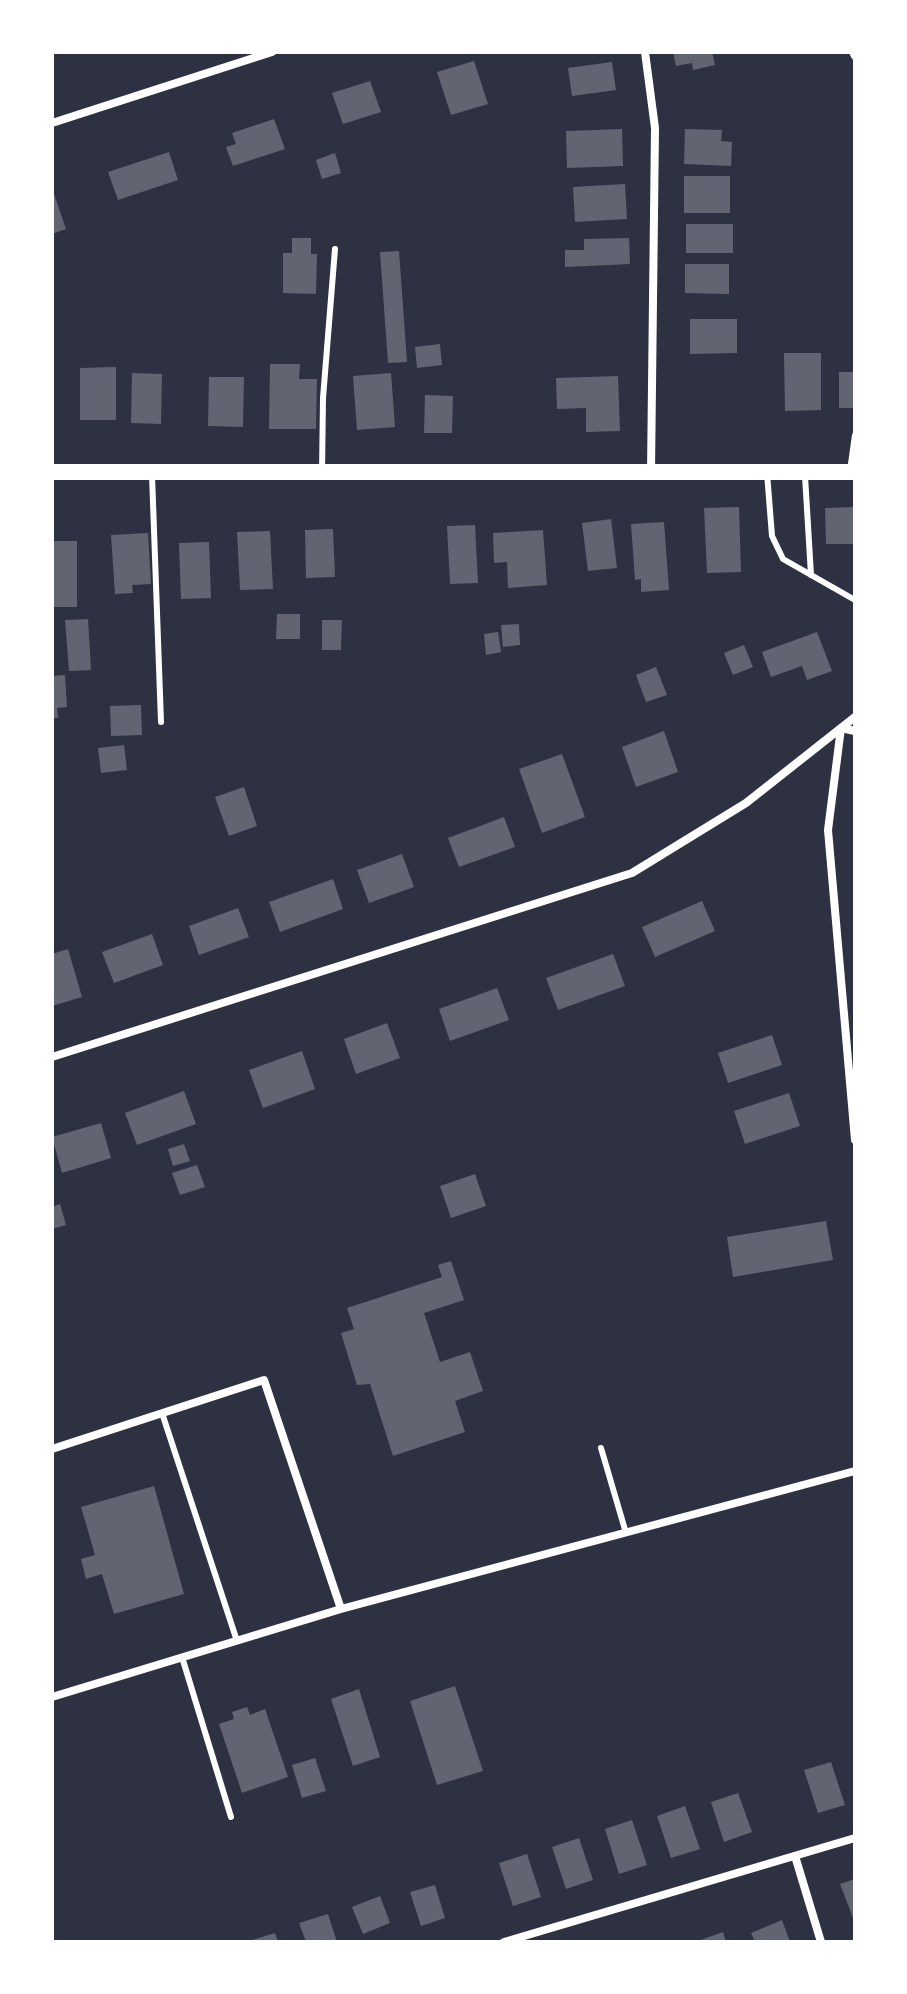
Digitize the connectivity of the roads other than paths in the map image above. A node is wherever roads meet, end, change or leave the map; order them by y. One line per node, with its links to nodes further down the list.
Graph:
1 (272, 52): 3 (street)
2 (645, 52): 9 (street)
3 (52, 123)
4 (335, 249): 8 (lane)
5 (855, 435): 12 (lane)
6 (52, 472): 7 (main road)
7 (152, 472): 8 (main road); 16 (lane)
8 (322, 472): 9 (main road)
9 (651, 472): 10 (main road)
10 (767, 472): 11 (main road); 13 (lane)
11 (805, 472): 12 (main road); 13 (lane)
12 (852, 472)
13 (811, 575): 14 (lane)
14 (855, 600)
15 (855, 717): 17 (street)
16 (161, 722)
17 (841, 728): 18 (street); 19 (street); 20 (street)
18 (855, 731)
19 (52, 1057)
20 (855, 1140)
21 (162, 1413): 23 (street); 26 (street); 27 (lane)
22 (601, 1448): 25 (lane)
23 (52, 1449)
24 (855, 1471): 25 (street)
25 (626, 1533): 26 (street)
26 (341, 1609): 27 (street)
27 (237, 1641): 28 (street)
28 (182, 1657): 29 (street); 30 (lane)
29 (52, 1697)
30 (231, 1817)
31 (855, 1838): 32 (street)
32 (795, 1856): 33 (street); 34 (street)
33 (504, 1942)
34 (821, 1942)

